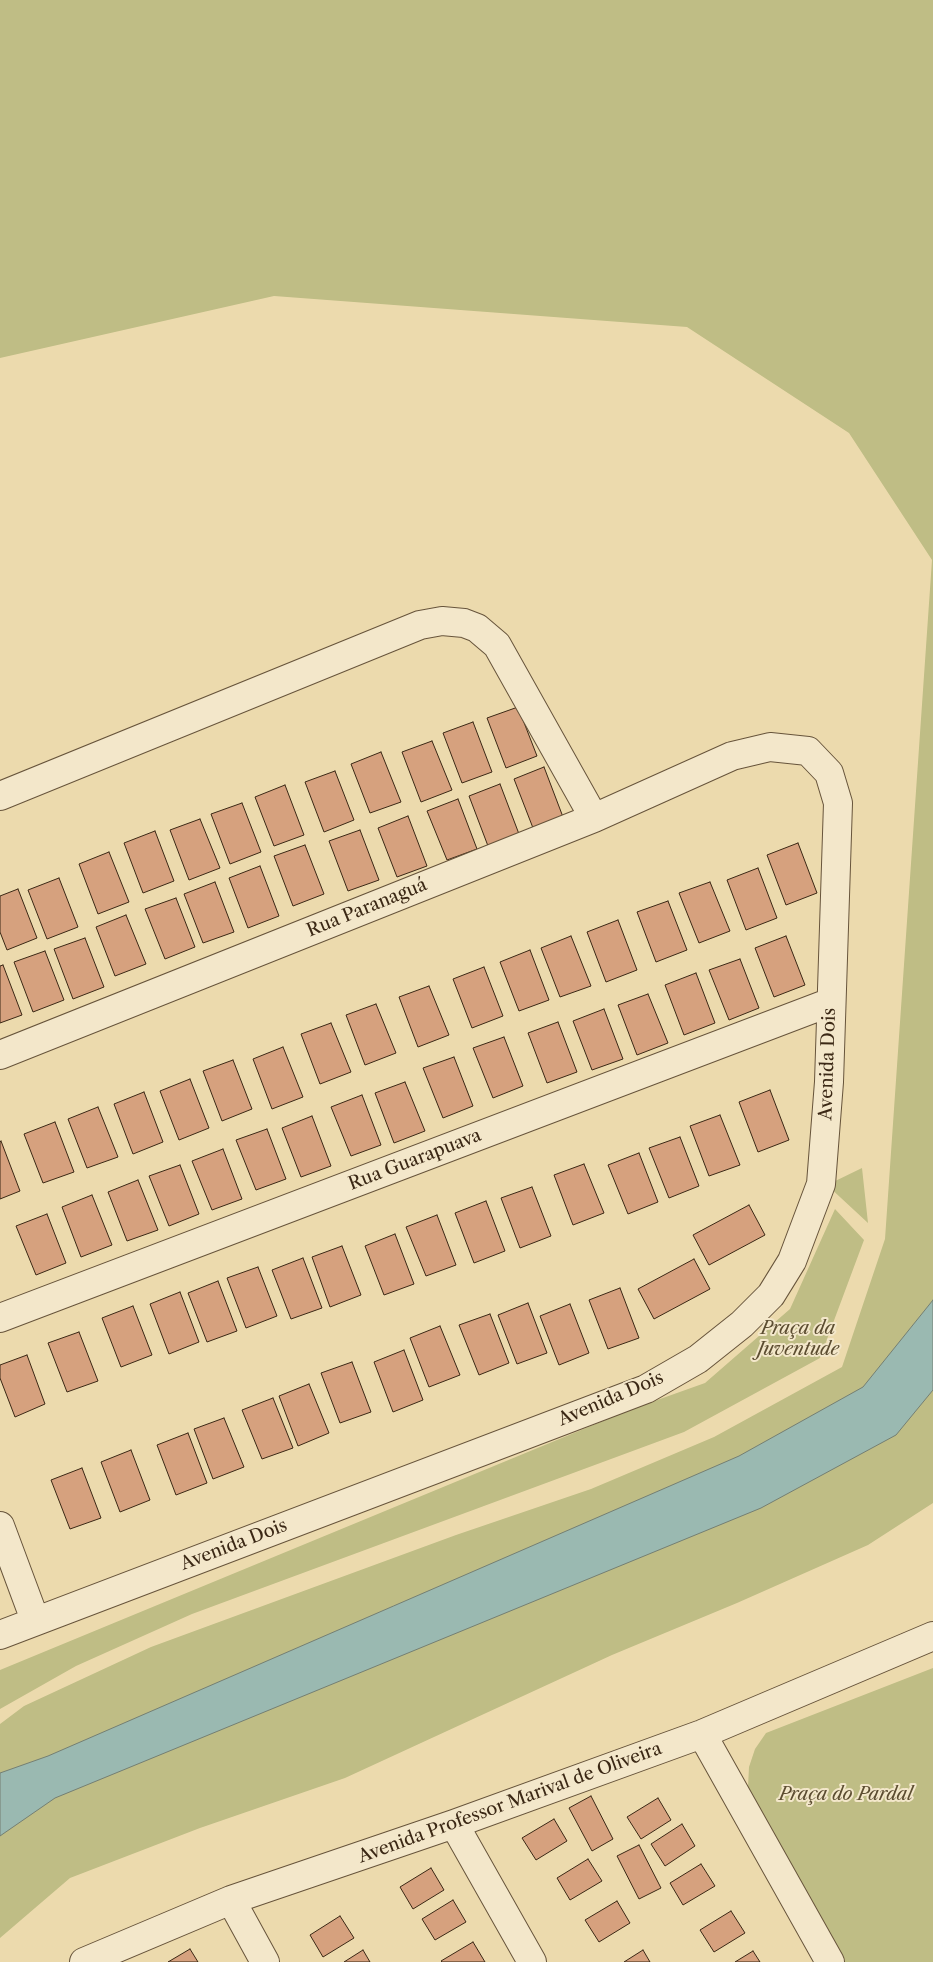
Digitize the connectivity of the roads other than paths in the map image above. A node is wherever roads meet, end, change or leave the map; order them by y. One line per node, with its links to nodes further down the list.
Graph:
1 (732, 756): 3 (street, Rua Paranaguá); 4 (street, Avenida Dois)
2 (0, 796): 3 (street)
3 (594, 818): 5 (street, Rua Paranaguá)
4 (831, 1002): 6 (street, Rua Guarapuava); 8 (street, Avenida Dois)
5 (0, 1055)
6 (0, 1318)
7 (0, 1526): 8 (street)
8 (35, 1620): 9 (street, Avenida Dois)
9 (0, 1635)
10 (933, 1636): 11 (street, Avenida Professor Marival de Oliveira)
11 (702, 1734): 12 (street, Avenida Professor Marival de Oliveira); 17 (street)
12 (454, 1824): 13 (street, Avenida Professor Marival de Oliveira); 16 (street)
13 (231, 1900): 14 (street, Avenida Professor Marival de Oliveira); 15 (street)
14 (84, 1962)
15 (265, 1962)
16 (532, 1962)
17 (830, 1962)

